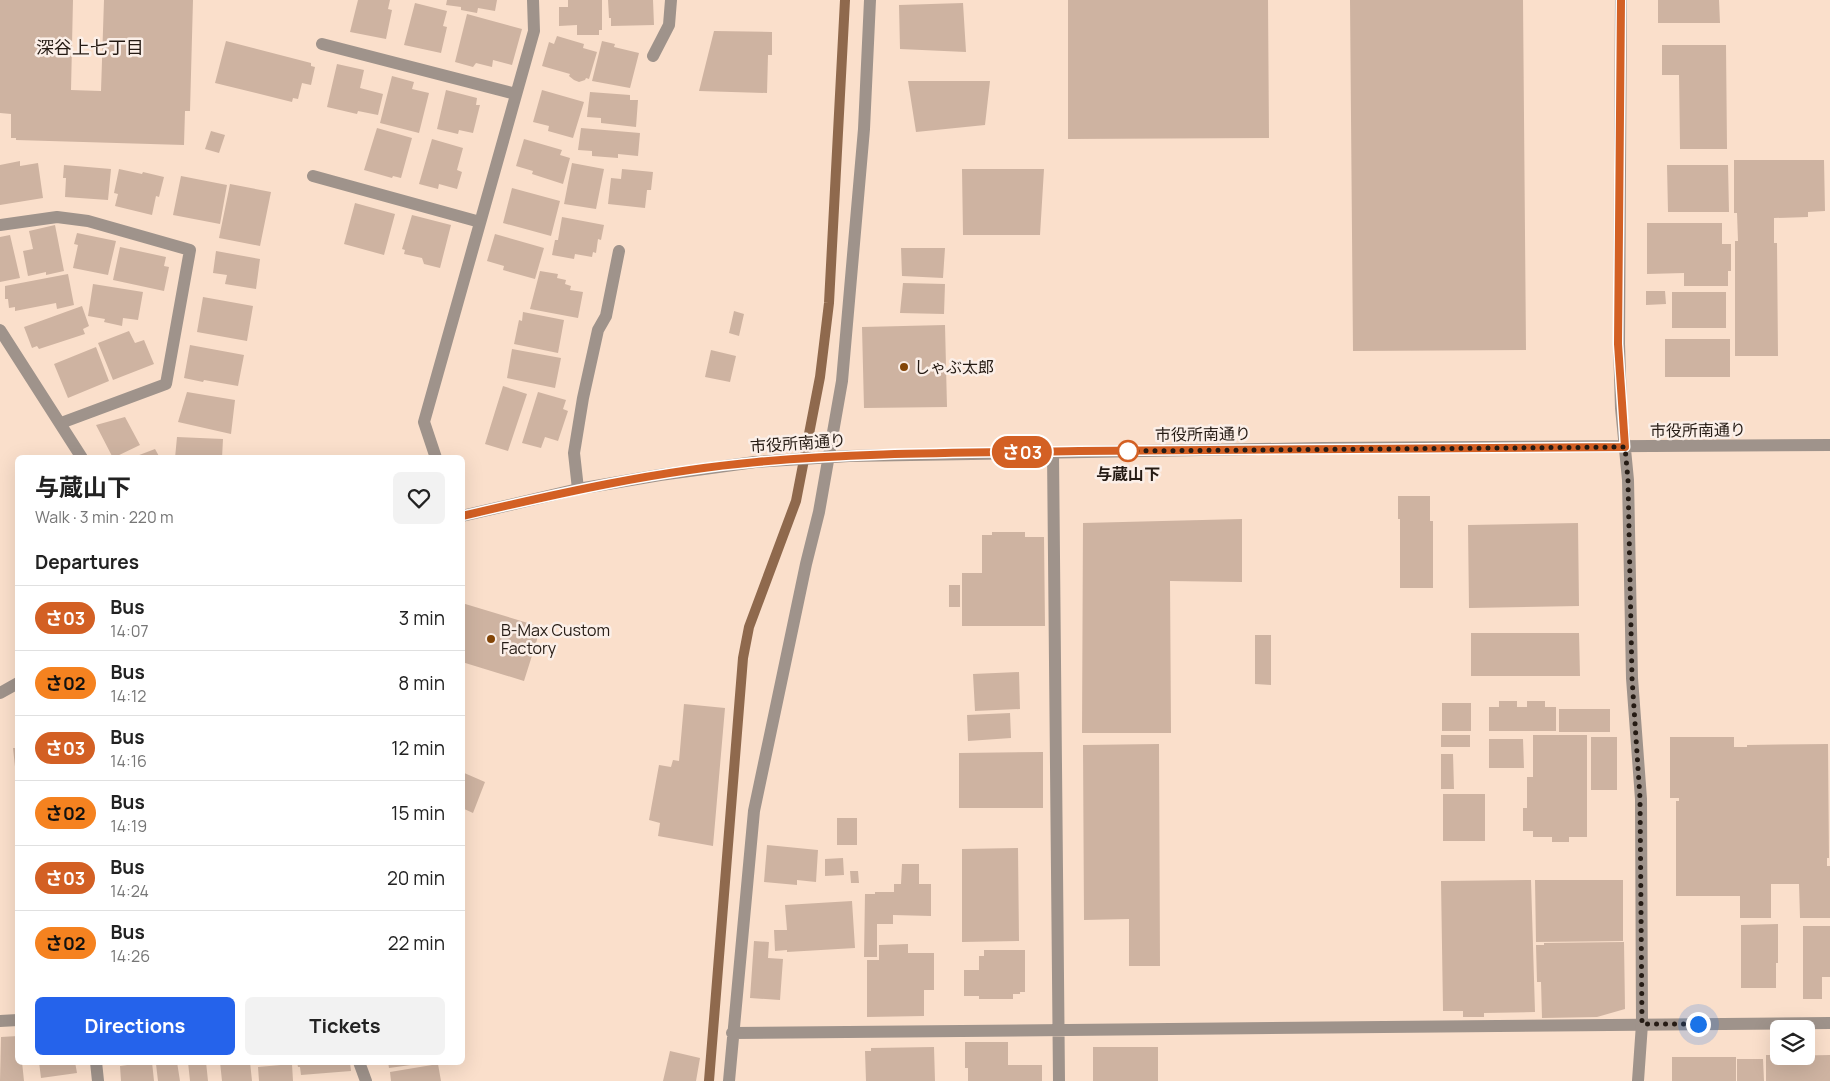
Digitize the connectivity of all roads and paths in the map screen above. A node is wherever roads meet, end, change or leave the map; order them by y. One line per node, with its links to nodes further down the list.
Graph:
1 (533, 0): 7 (street)
2 (671, 0): 6 (street)
3 (870, 0): 28 (street)
4 (1621, 0): 15 (street)
5 (322, 44): 7 (street)
6 (653, 56)
7 (516, 94): 9 (street)
8 (313, 176): 9 (street)
9 (480, 222): 18 (street)
10 (0, 225): 13 (street)
11 (619, 251): 19 (street)
12 (0, 330): 13 (street)
13 (61, 422): 17 (street)
14 (1830, 445): 15 (street, 市役所南通り)
15 (1625, 447): 16 (street, 市役所南通り); 26 (street)
16 (1053, 452): 19 (street, 市役所南通り, bridge); 27 (street)
17 (80, 455)
18 (435, 455)
19 (578, 489): 20 (street, 市役所南通り)
20 (465, 515)
21 (15, 685): 22 (street)
22 (0, 693)
23 (15, 1020): 24 (street)
24 (0, 1021)
25 (1830, 1023): 26 (street)
26 (1642, 1024): 27 (street); 35 (street)
27 (1058, 1031): 28 (street); 34 (street)
28 (732, 1034): 33 (street)
29 (96, 1065): 31 (street)
30 (360, 1065): 32 (street)
31 (98, 1081)
32 (366, 1081)
33 (729, 1081)
34 (1059, 1081)
35 (1638, 1081)

